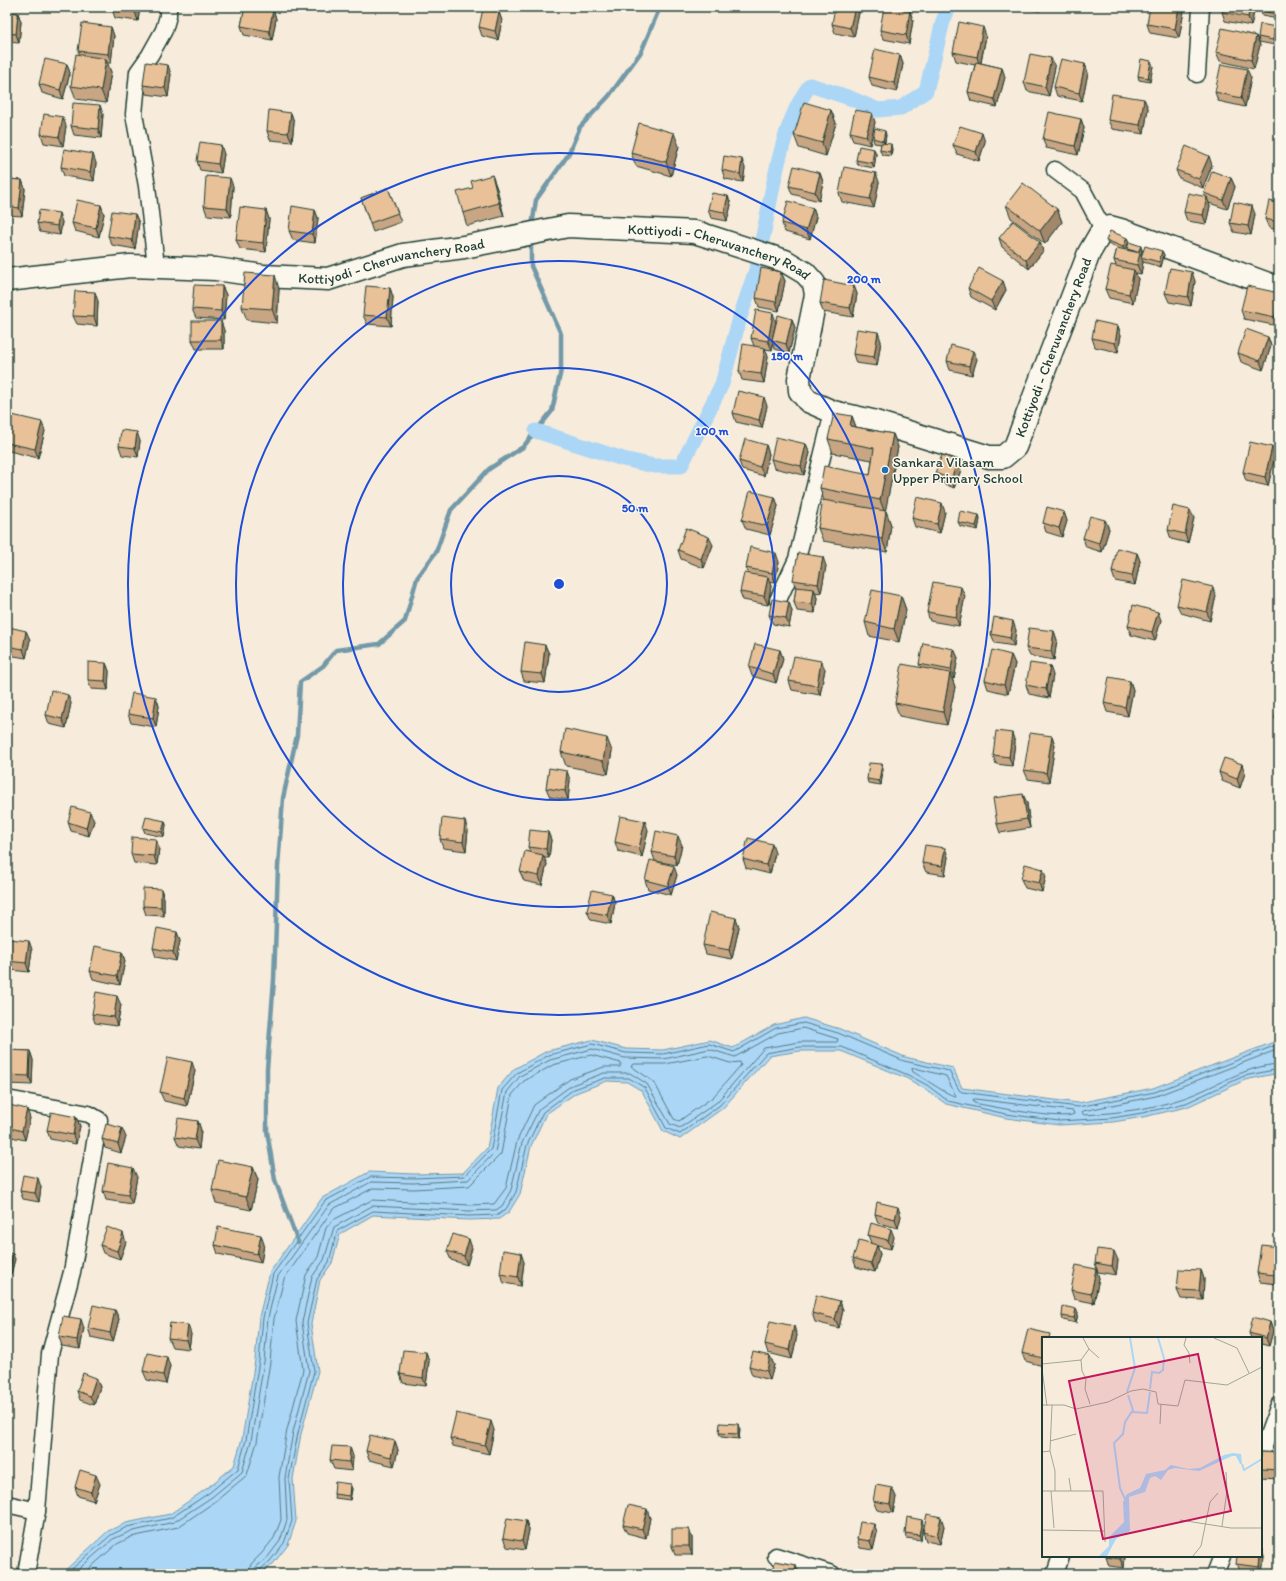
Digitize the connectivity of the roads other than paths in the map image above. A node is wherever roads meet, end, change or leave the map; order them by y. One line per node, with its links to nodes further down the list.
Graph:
1 (168, 7): 6 (street)
2 (1201, 7): 3 (street)
3 (1196, 74)
4 (1055, 170): 5 (street)
5 (1102, 229): 8 (main road); 9 (main road, Kottiyodi - Cheruvanchery Road)
6 (156, 266): 7 (main road, Kottiyodi - Cheruvanchery Road); 9 (main road, Kottiyodi - Cheruvanchery Road)
7 (7, 280)
8 (1279, 288)
9 (833, 412): 10 (street)
10 (778, 600)
11 (7, 1099): 15 (street)
12 (1279, 1405): 13 (street)
13 (1262, 1451)
14 (7, 1504): 15 (street)
15 (37, 1511): 19 (street)
16 (776, 1556): 20 (street)
17 (1061, 1557): 21 (street)
18 (1222, 1557): 22 (street)
19 (26, 1574)
20 (832, 1574)
21 (1055, 1574)
22 (1215, 1574)

